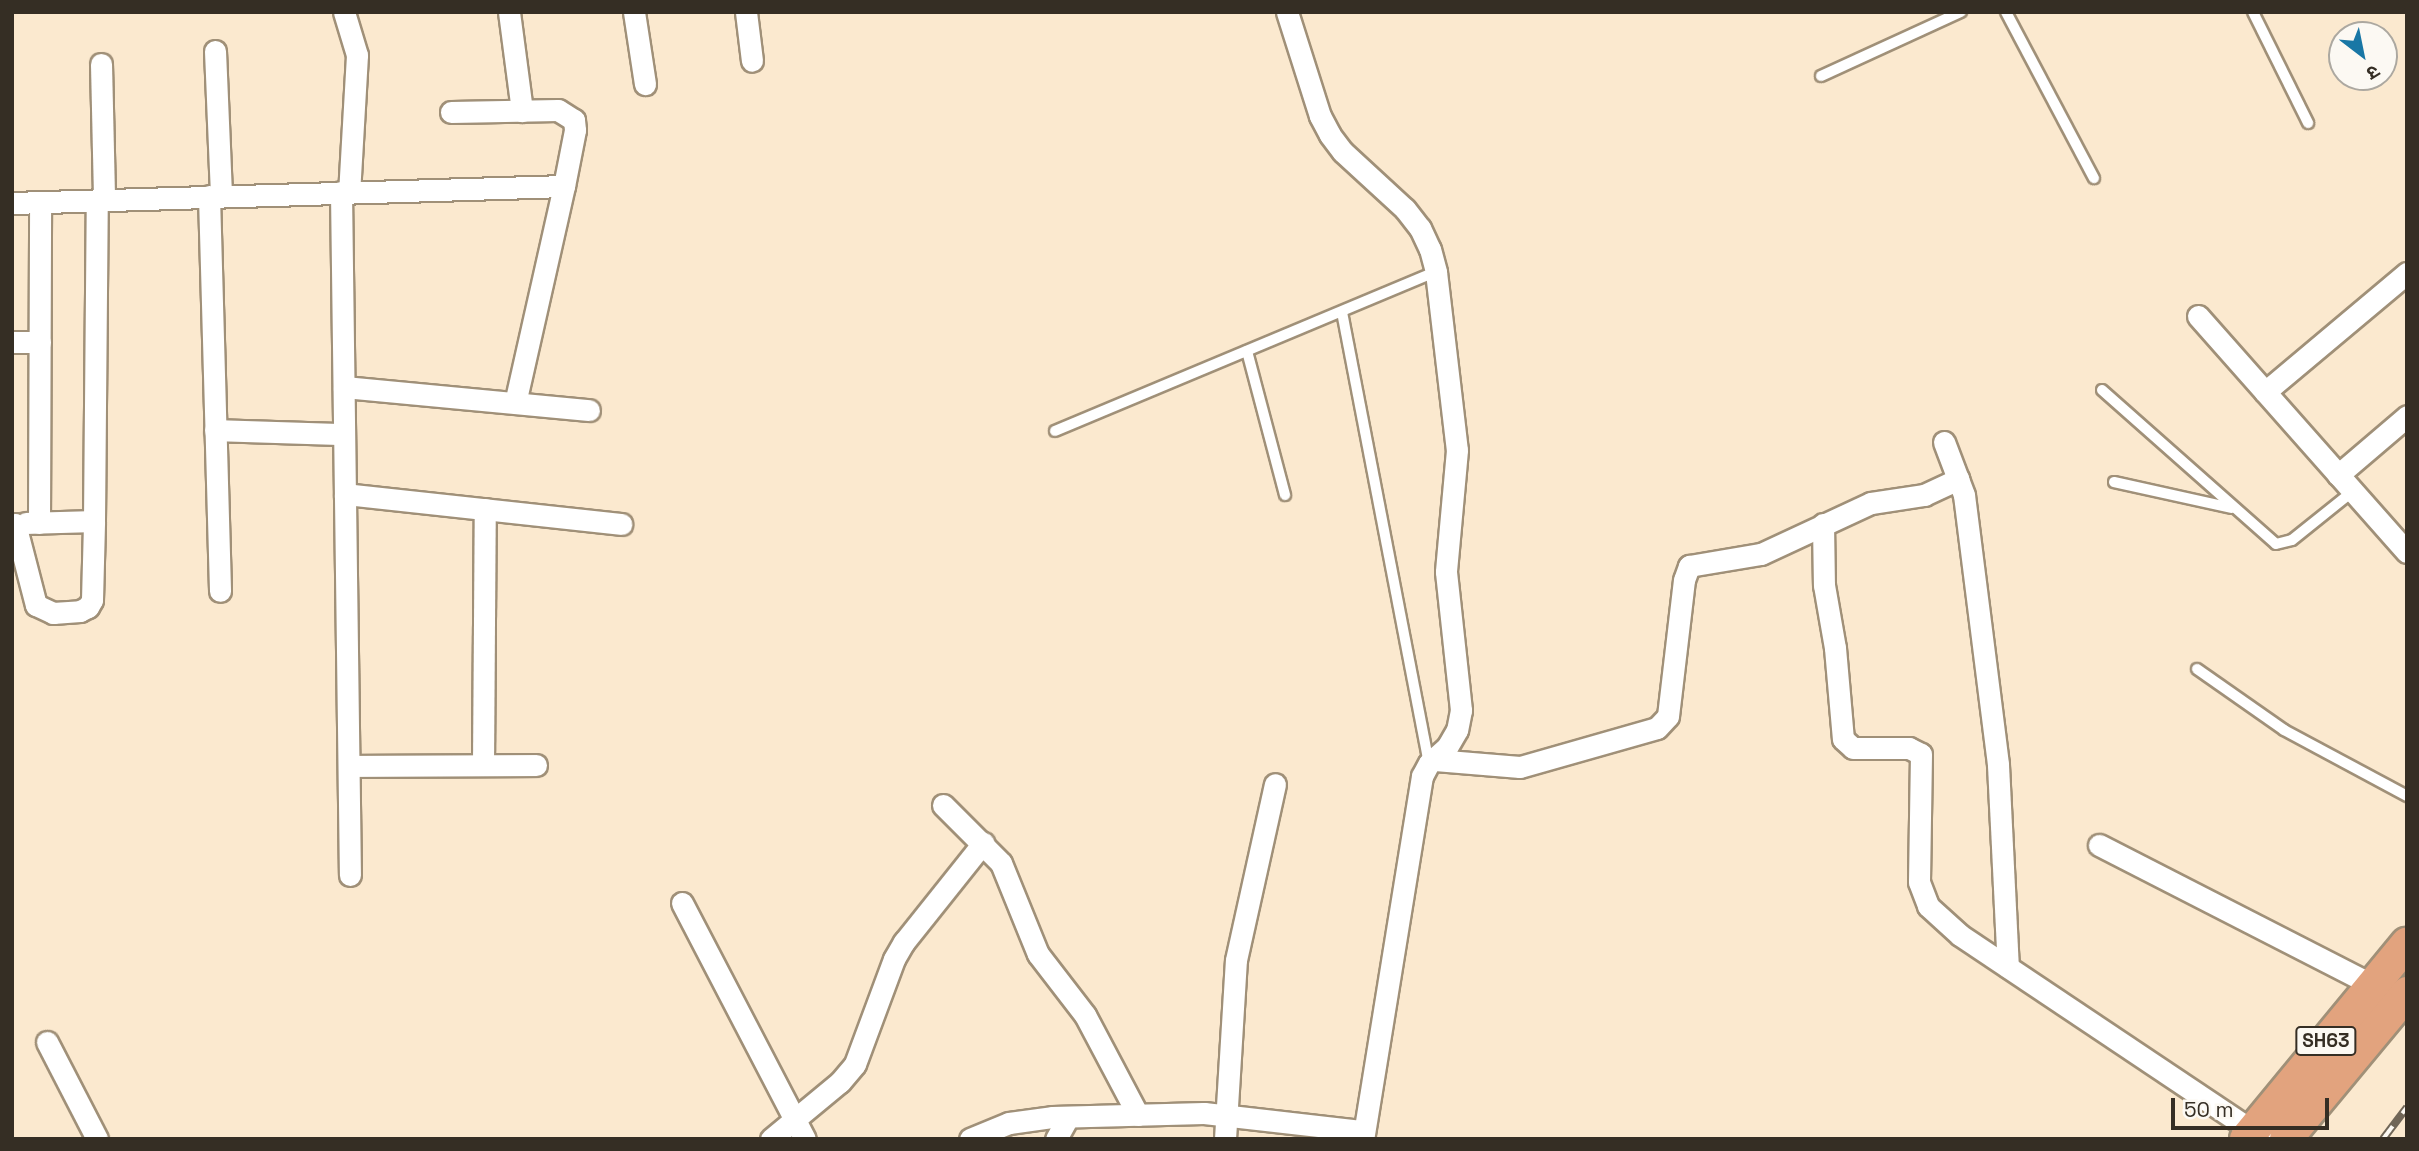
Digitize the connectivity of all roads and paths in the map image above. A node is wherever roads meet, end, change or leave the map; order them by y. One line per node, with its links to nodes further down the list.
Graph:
1 (344, 12): 19 (street)
2 (509, 12): 14 (street)
3 (634, 12): 13 (street)
4 (746, 12): 10 (street)
5 (1287, 12): 24 (street)
6 (1961, 12): 12 (lane)
7 (2006, 12): 17 (lane)
8 (2253, 12): 16 (lane)
9 (215, 51): 20 (street)
10 (752, 61)
11 (101, 64): 21 (street)
12 (1821, 76)
13 (645, 84)
14 (522, 111): 15 (street); 18 (street)
15 (451, 112)
16 (2308, 122)
17 (2094, 178)
18 (564, 187): 19 (street); 34 (street)
19 (345, 192): 20 (street); 31 (street)
20 (215, 196): 21 (street); 37 (street)
21 (101, 200): 22 (street); 49 (street)
22 (40, 202): 23 (street); 29 (street)
23 (12, 203)
24 (1436, 272): 26 (lane); 57 (street)
25 (2407, 273): 33 (street)
26 (1342, 312): 30 (lane); 57 (lane)
27 (2198, 316): 33 (street)
28 (12, 342): 29 (street)
29 (40, 342): 50 (street)
30 (1247, 351): 38 (lane); 46 (lane)
31 (344, 387): 34 (street); 39 (street)
32 (2102, 390): 48 (lane)
33 (2265, 392): 41 (street)
34 (514, 403): 35 (street)
35 (589, 410)
36 (2407, 416): 41 (street)
37 (215, 430): 39 (street); 55 (street)
38 (1055, 431)
39 (344, 434): 45 (street)
40 (1944, 442): 42 (street)
41 (2337, 475): 44 (street)
42 (1959, 479): 53 (street); 69 (street)
43 (2114, 482): 48 (lane)
44 (2352, 492): 48 (lane); 54 (street)
45 (345, 494): 47 (street); 60 (street)
46 (1285, 495)
47 (485, 509): 52 (street); 58 (street)
48 (2234, 509)
49 (94, 521): 50 (street); 51 (street)
50 (39, 523): 51 (street)
51 (14, 524)
52 (621, 524)
53 (1823, 524): 57 (street); 69 (street)
54 (2407, 552)
55 (220, 591)
56 (2197, 668): 62 (lane)
57 (1432, 762): 77 (street)
58 (483, 765): 59 (street); 60 (street)
59 (536, 765)
60 (349, 766): 66 (street)
61 (1275, 784): 74 (street)
62 (2407, 796)
63 (943, 805): 64 (street)
64 (983, 843): 73 (street); 76 (street)
65 (2099, 845): 70 (street)
66 (350, 875)
67 (682, 903): 76 (street)
68 (2407, 944): 70 (main road, SH63)
69 (2008, 967): 78 (street)
70 (2372, 985): 78 (main road, SH63)
71 (2407, 993): 85 (main road, SH63)
72 (47, 1042): 79 (street)
73 (1138, 1115): 74 (street); 75 (street)
74 (1227, 1115): 77 (street); 84 (street)
75 (1068, 1117): 82 (street); 83 (street)
76 (796, 1120): 80 (street); 81 (street)
77 (1363, 1135)
78 (2254, 1136)
79 (97, 1139)
80 (771, 1139)
81 (806, 1139)
82 (970, 1139)
83 (1056, 1139)
84 (1225, 1139)
85 (2286, 1139)

